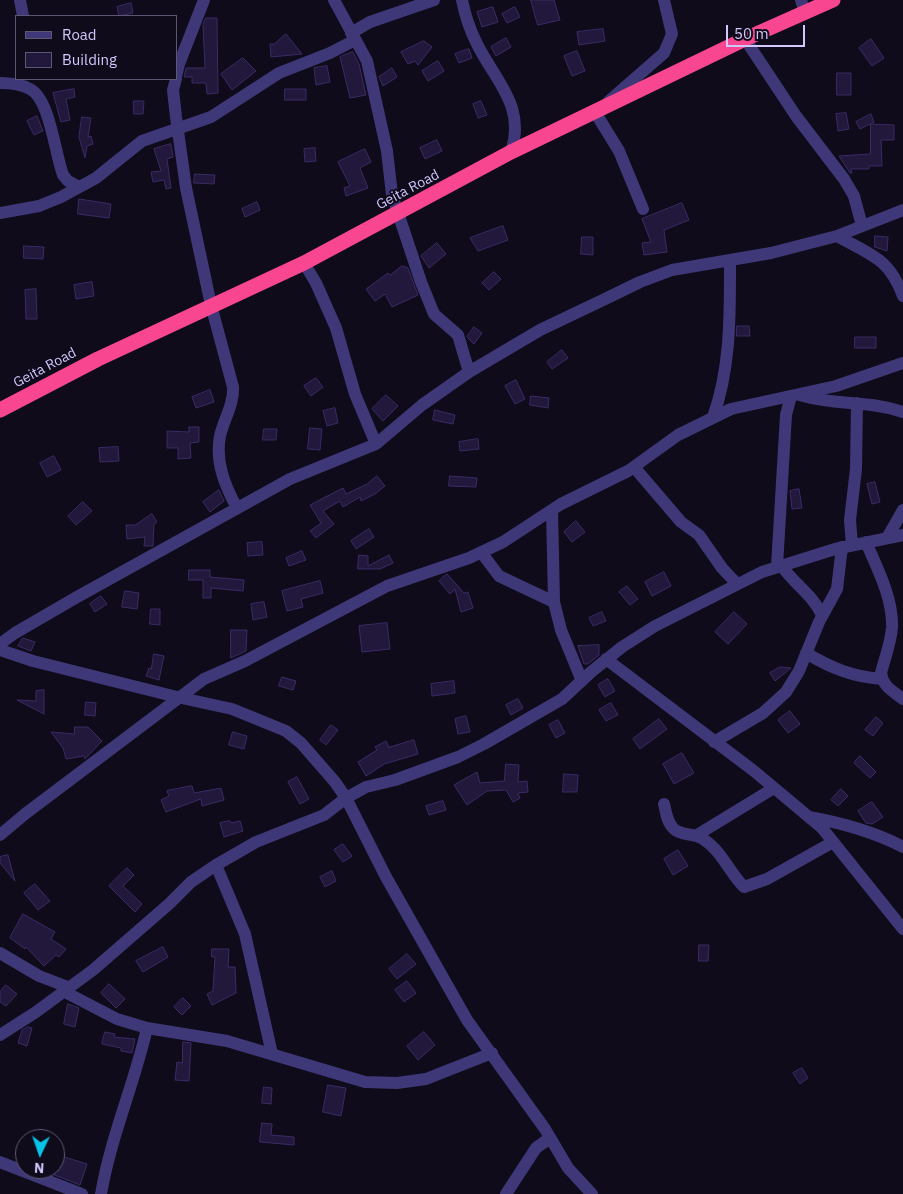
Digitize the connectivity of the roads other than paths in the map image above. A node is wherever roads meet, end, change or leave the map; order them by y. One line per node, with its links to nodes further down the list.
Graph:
1 (20, 0): 9 (street)
2 (204, 0): 12 (street)
3 (334, 0): 10 (street)
4 (434, 0): 10 (street)
5 (462, 0): 19 (street)
6 (664, 0): 17 (street)
7 (833, 0): 8 (highway, Geita Road)
8 (803, 6): 11 (highway, Geita Road)
9 (23, 15)
10 (353, 36): 18 (street); 24 (street)
11 (745, 39): 17 (highway, Geita Road); 25 (street)
12 (178, 69)
13 (35, 80): 16 (street)
14 (176, 80): 18 (street)
15 (0, 83): 16 (street)
16 (37, 94): 20 (street)
17 (599, 110): 19 (highway, Geita Road); 21 (street)
18 (177, 130): 20 (street); 30 (street)
19 (511, 152): 24 (highway, Geita Road)
20 (79, 187): 23 (street)
21 (643, 209)
22 (903, 210): 25 (street)
23 (0, 213)
24 (398, 214): 28 (highway, Geita Road); 32 (street)
25 (862, 226): 26 (street)
26 (837, 236): 27 (street); 29 (street)
27 (730, 261): 32 (street); 37 (street)
28 (304, 263): 30 (highway, Geita Road); 38 (street)
29 (903, 296)
30 (211, 306): 35 (highway, Geita Road); 40 (street)
31 (903, 363): 33 (street)
32 (469, 372): 38 (street)
33 (794, 395): 34 (street); 37 (street); 48 (street)
34 (857, 403): 36 (street); 46 (street)
35 (0, 410)
36 (903, 412)
37 (713, 417): 39 (street)
38 (376, 444): 40 (street)
39 (634, 467): 41 (street); 49 (street)
40 (237, 508): 52 (street)
41 (552, 510): 47 (street); 50 (street)
42 (903, 510): 44 (street)
43 (903, 535): 44 (street)
44 (887, 538): 45 (street)
45 (866, 542): 46 (street); 56 (street)
46 (847, 546): 48 (street); 51 (street)
47 (481, 552): 50 (street); 58 (street)
48 (779, 565): 49 (street); 51 (street)
49 (737, 584): 55 (street)
50 (554, 602): 57 (street)
51 (822, 615): 54 (street)
52 (0, 644)
53 (0, 650): 58 (street)
54 (806, 653): 56 (street); 60 (street)
55 (606, 659): 57 (street); 60 (street)
56 (882, 680): 59 (street)
57 (582, 681): 62 (street)
58 (177, 697): 62 (street); 66 (street)
59 (903, 699)
60 (714, 742): 61 (street)
61 (774, 788): 64 (street); 65 (street)
62 (346, 798): 69 (street); 75 (street)
63 (664, 804): 65 (street)
64 (809, 817): 67 (street); 68 (street)
65 (697, 835): 67 (street)
66 (0, 836)
67 (833, 842): 70 (street)
68 (903, 847)
69 (216, 864): 72 (street); 76 (street)
70 (903, 929)
71 (0, 953): 72 (street)
72 (66, 989): 73 (street); 74 (street)
73 (146, 1028): 76 (street); 80 (street)
74 (0, 1035)
75 (492, 1053): 76 (street); 77 (street)
76 (272, 1054)
77 (550, 1138): 81 (street); 82 (street)
78 (0, 1162): 79 (street)
79 (82, 1194)
80 (101, 1194)
81 (506, 1194)
82 (592, 1194)

